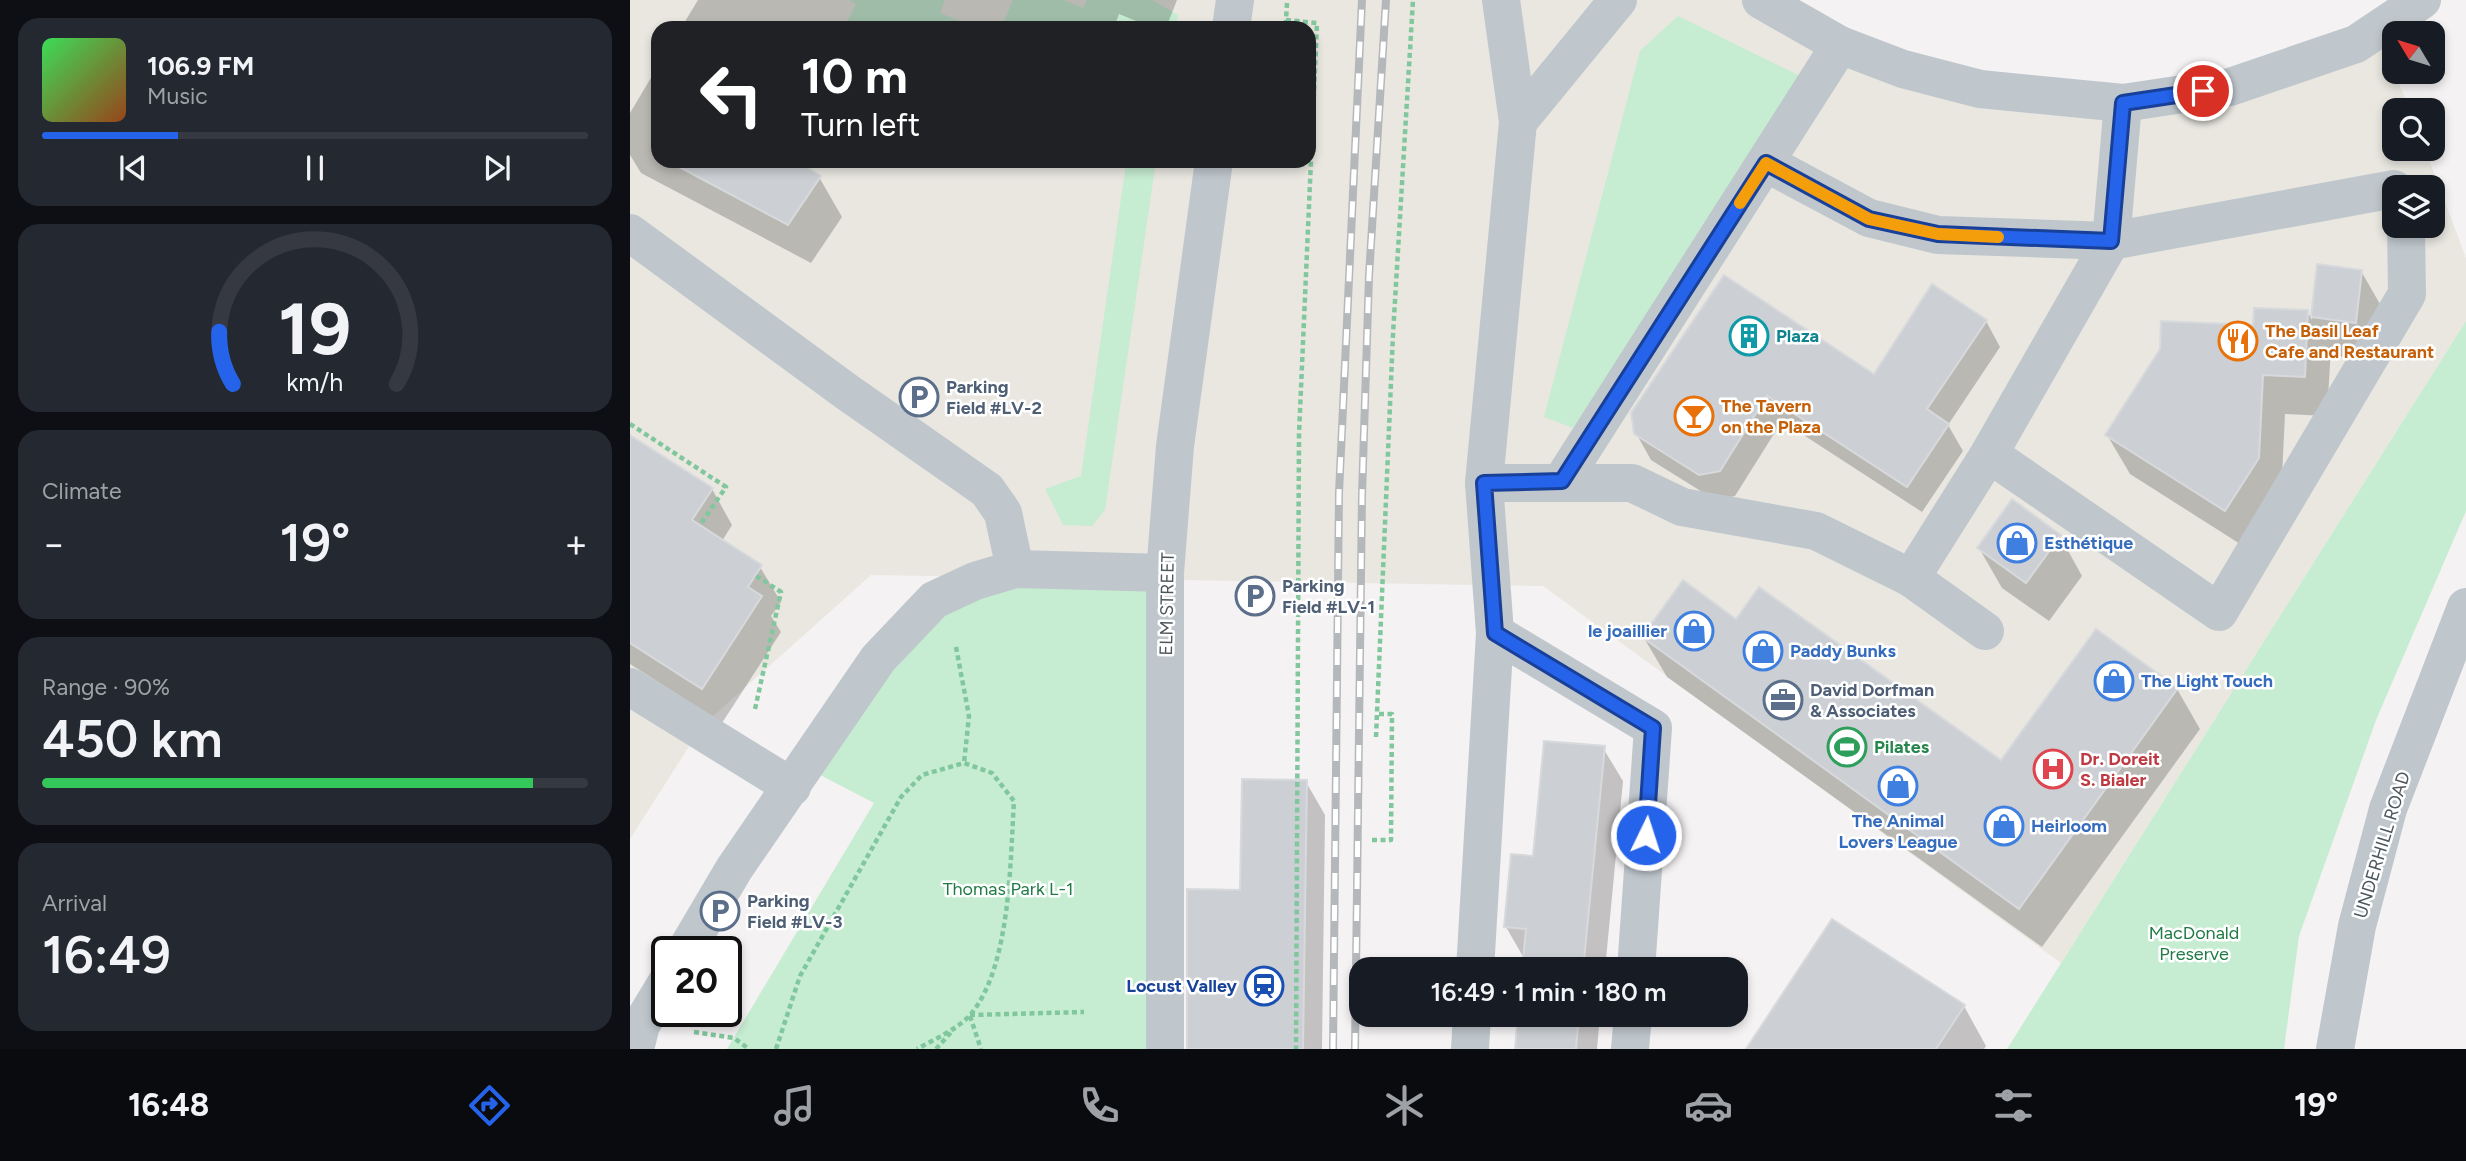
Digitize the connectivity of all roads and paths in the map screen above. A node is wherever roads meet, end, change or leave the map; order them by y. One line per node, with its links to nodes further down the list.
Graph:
1 (1235, 0): 8 (street)
2 (1287, 0): 9 (path)
3 (1413, 0): 36 (path)
4 (1501, 0): 14 (street)
5 (1618, 0): 14 (street)
6 (1761, 0): 11 (street)
7 (2422, 0): 13 (street)
8 (1232, 21)
9 (1296, 21)
10 (1316, 23): 12 (path)
11 (1840, 45): 13 (street); 15 (street)
12 (1316, 46)
13 (2123, 103): 21 (street)
14 (1518, 122): 25 (street)
15 (1766, 163): 21 (street); 24 (street)
16 (1213, 168): 28 (street, ELM STREET)
17 (1311, 168): 57 (path)
18 (2382, 191): 21 (street)
19 (630, 233): 27 (street)
20 (2406, 238): 23 (street)
21 (2111, 241): 23 (street)
22 (630, 424): 26 (path)
23 (1989, 454): 30 (street)
24 (1562, 481): 25 (street); 30 (street)
25 (1484, 483): 34 (street)
26 (700, 525)
27 (1015, 569): 28 (street); 31 (street)
28 (1166, 573): 56 (street, ELM STREET)
29 (755, 575): 38 (path)
30 (1911, 578): 33 (street)
31 (951, 592): 39 (path); 40 (street)
32 (2466, 607): 60 (street, UNDERHILL ROAD)
33 (1985, 631)
34 (1495, 633): 43 (street); 44 (street)
35 (630, 687): 38 (street)
36 (1377, 714): 37 (path); 41 (path)
37 (1376, 737)
38 (744, 757): 40 (street)
39 (964, 763): 47 (path); 52 (path)
40 (792, 787): 42 (street)
41 (1372, 840)
42 (694, 936)
43 (1476, 957)
44 (1637, 957)
45 (651, 1008): 51 (street)
46 (1084, 1012): 47 (path)
47 (970, 1016): 48 (path); 55 (path)
48 (957, 1025): 53 (path); 54 (path)
49 (1471, 1027): 58 (street)
50 (1632, 1027): 59 (street)
51 (635, 1049)
52 (776, 1049)
53 (917, 1049)
54 (936, 1049)
55 (981, 1049)
56 (1165, 1049)
57 (1296, 1049)
58 (1470, 1049)
59 (1630, 1049)
60 (2335, 1049)

